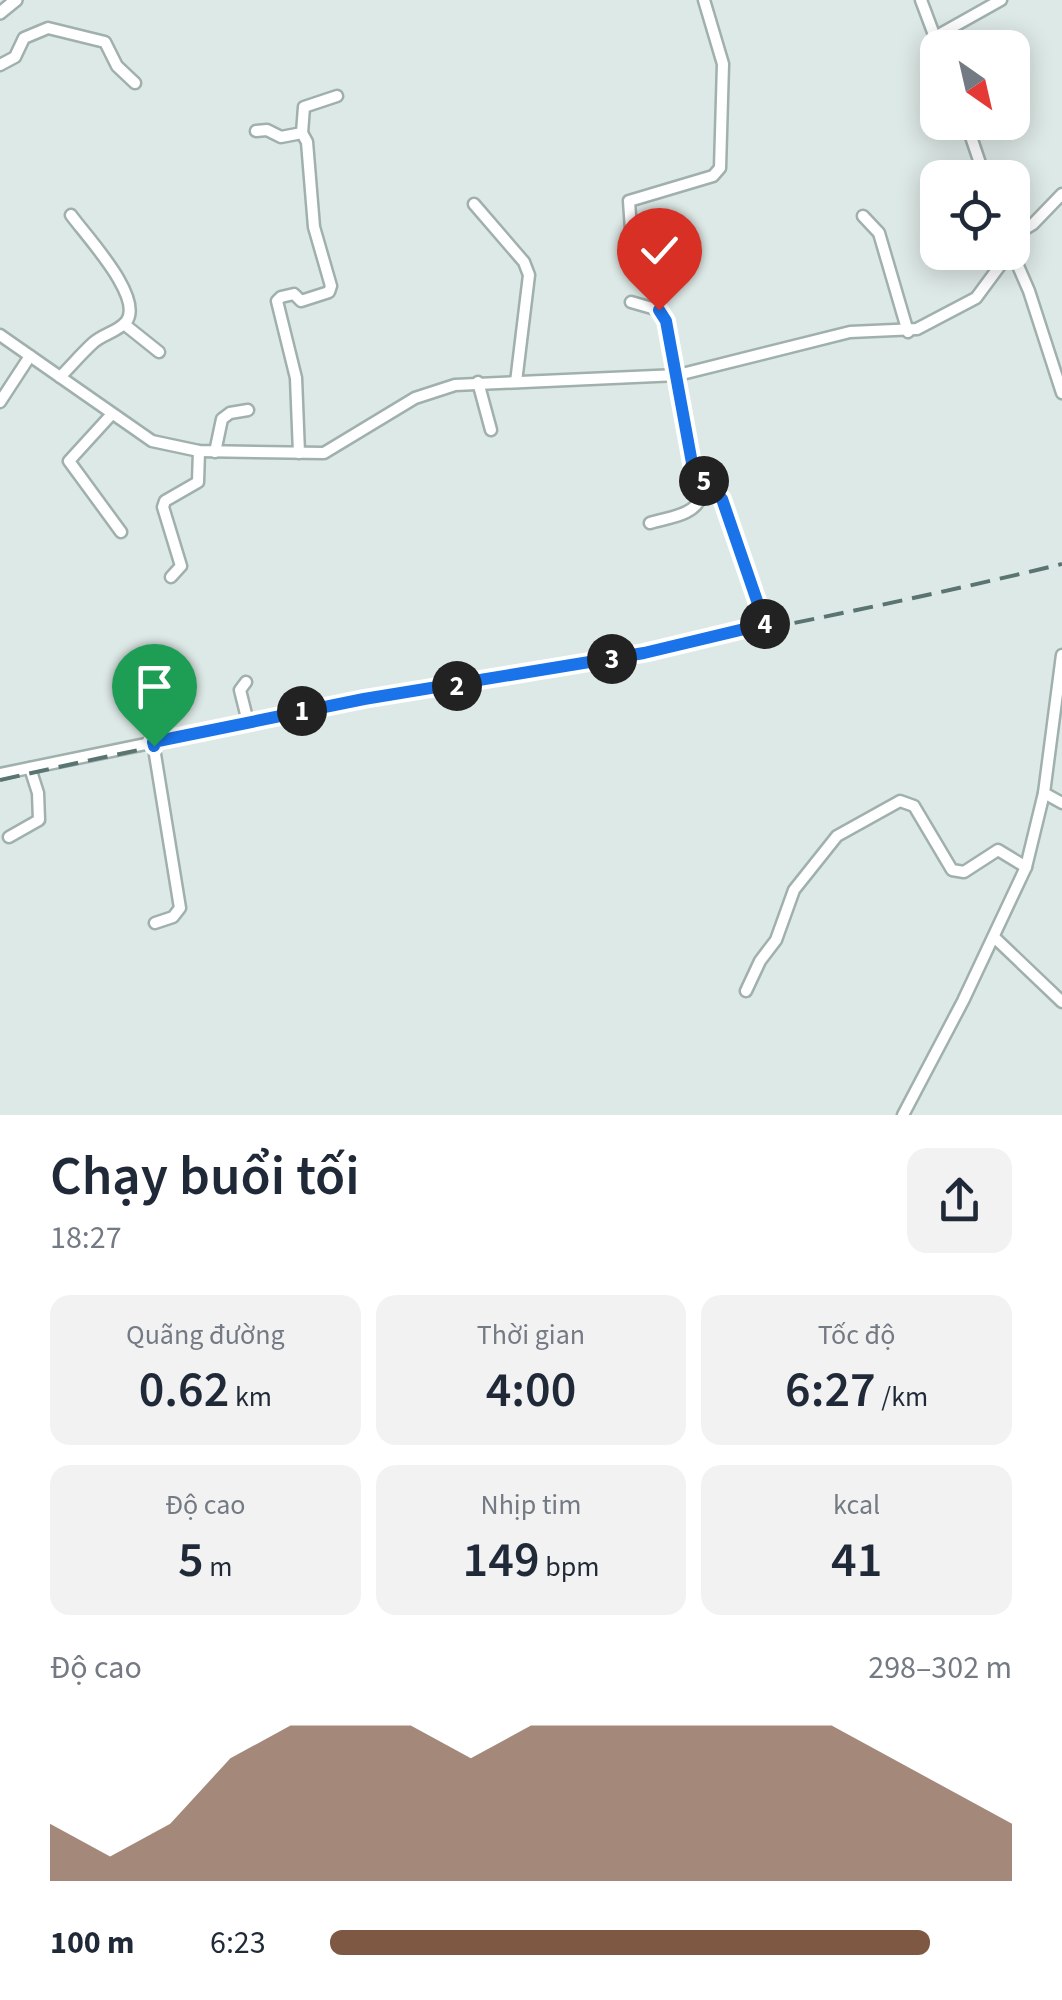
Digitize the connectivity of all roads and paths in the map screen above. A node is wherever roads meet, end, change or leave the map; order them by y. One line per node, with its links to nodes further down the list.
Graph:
1 (16, 0): 5 (street)
2 (704, 0): 18 (street)
3 (921, 0): 6 (street)
4 (1001, 0): 7 (street)
5 (0, 13)
6 (932, 30)
7 (955, 30)
8 (0, 64): 9 (street)
9 (136, 83)
10 (337, 96): 12 (street)
11 (256, 131): 12 (street)
12 (302, 133): 38 (street)
13 (1062, 194): 17 (street)
14 (474, 204): 30 (street)
15 (70, 215): 22 (street)
16 (862, 216): 23 (street)
17 (1030, 226)
18 (631, 230)
19 (997, 270): 23 (street)
20 (1019, 270): 31 (street)
21 (632, 302): 27 (street)
22 (124, 324): 25 (street); 28 (street)
23 (908, 332): 27 (street)
24 (0, 335): 26 (street)
25 (159, 352)
26 (30, 356): 28 (street); 32 (street)
27 (678, 375): 30 (street); 39 (street)
28 (60, 377): 34 (street)
29 (478, 382): 30 (street); 35 (street); 38 (street)
30 (516, 382)
31 (1062, 393)
32 (0, 402)
33 (248, 410): 37 (street)
34 (112, 415): 36 (street); 41 (street)
35 (491, 430)
36 (199, 452): 37 (street); 42 (street)
37 (215, 452): 38 (street)
38 (299, 453)
39 (694, 474): 40 (street); 46 (street)
40 (650, 523)
41 (120, 532)
42 (171, 577)
43 (1062, 655): 45 (street)
44 (246, 682): 46 (street)
45 (1059, 694): 50 (street)
46 (248, 722): 47 (street)
47 (153, 742): 48 (street); 54 (street)
48 (30, 768): 49 (street); 52 (street)
49 (0, 774)
50 (1044, 792): 51 (street); 53 (street)
51 (1062, 803)
52 (9, 837)
53 (1026, 867): 55 (street); 56 (street)
54 (155, 923)
55 (994, 937): 57 (street); 58 (street)
56 (746, 992)
57 (1062, 1002)
58 (902, 1115)

